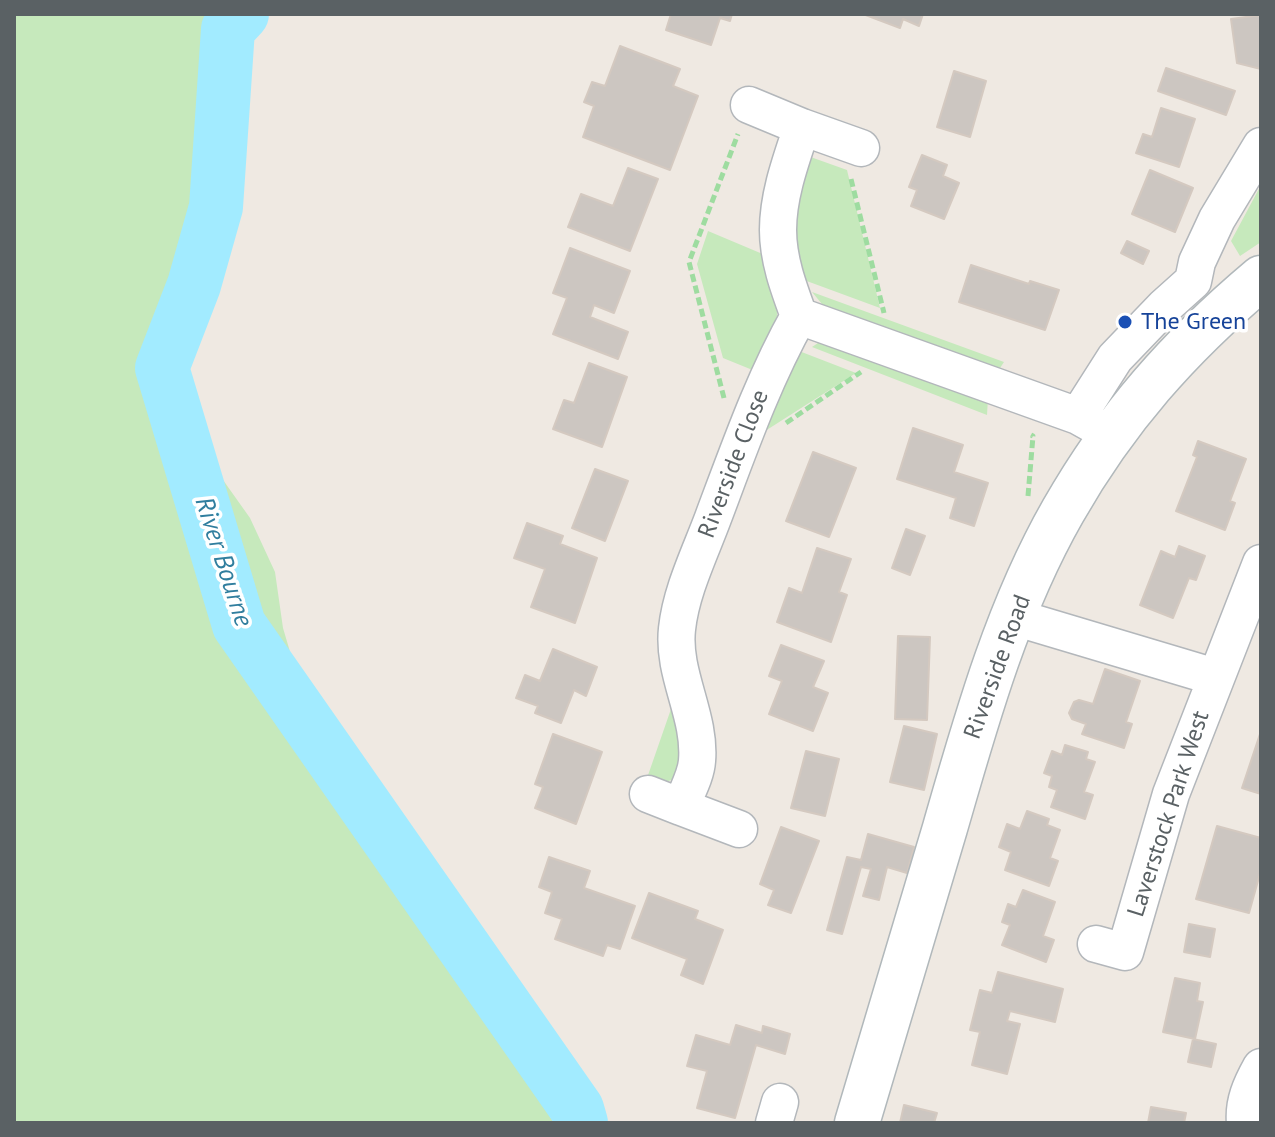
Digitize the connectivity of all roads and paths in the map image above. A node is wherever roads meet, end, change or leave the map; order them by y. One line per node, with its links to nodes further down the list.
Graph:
1 (749, 105): 2 (street); 13 (path)
2 (802, 127): 4 (street); 8 (street)
3 (1261, 146): 6 (street, Riverside Road)
4 (861, 148): 7 (path)
5 (1261, 278): 9 (street, Riverside Road)
6 (1193, 281): 9 (street); 11 (street, Riverside Road)
7 (885, 315)
8 (799, 316): 11 (street); 13 (street, Riverside Close)
9 (1208, 322): 11 (street, Riverside Road)
10 (863, 371): 13 (path)
11 (1095, 425): 14 (street, Riverside Road)
12 (1019, 431): 14 (path)
13 (745, 434): 18 (street, Riverside Close)
14 (1045, 546): 16 (street, Riverside Road)
15 (1261, 563): 17 (street, Laverstock Park West)
16 (1014, 617): 17 (street); 21 (street, Riverside Road)
17 (1215, 677): 19 (street, Laverstock Park West)
18 (739, 829)
19 (1123, 951)
20 (1261, 1067): 22 (street)
21 (857, 1123)
22 (1245, 1123)

